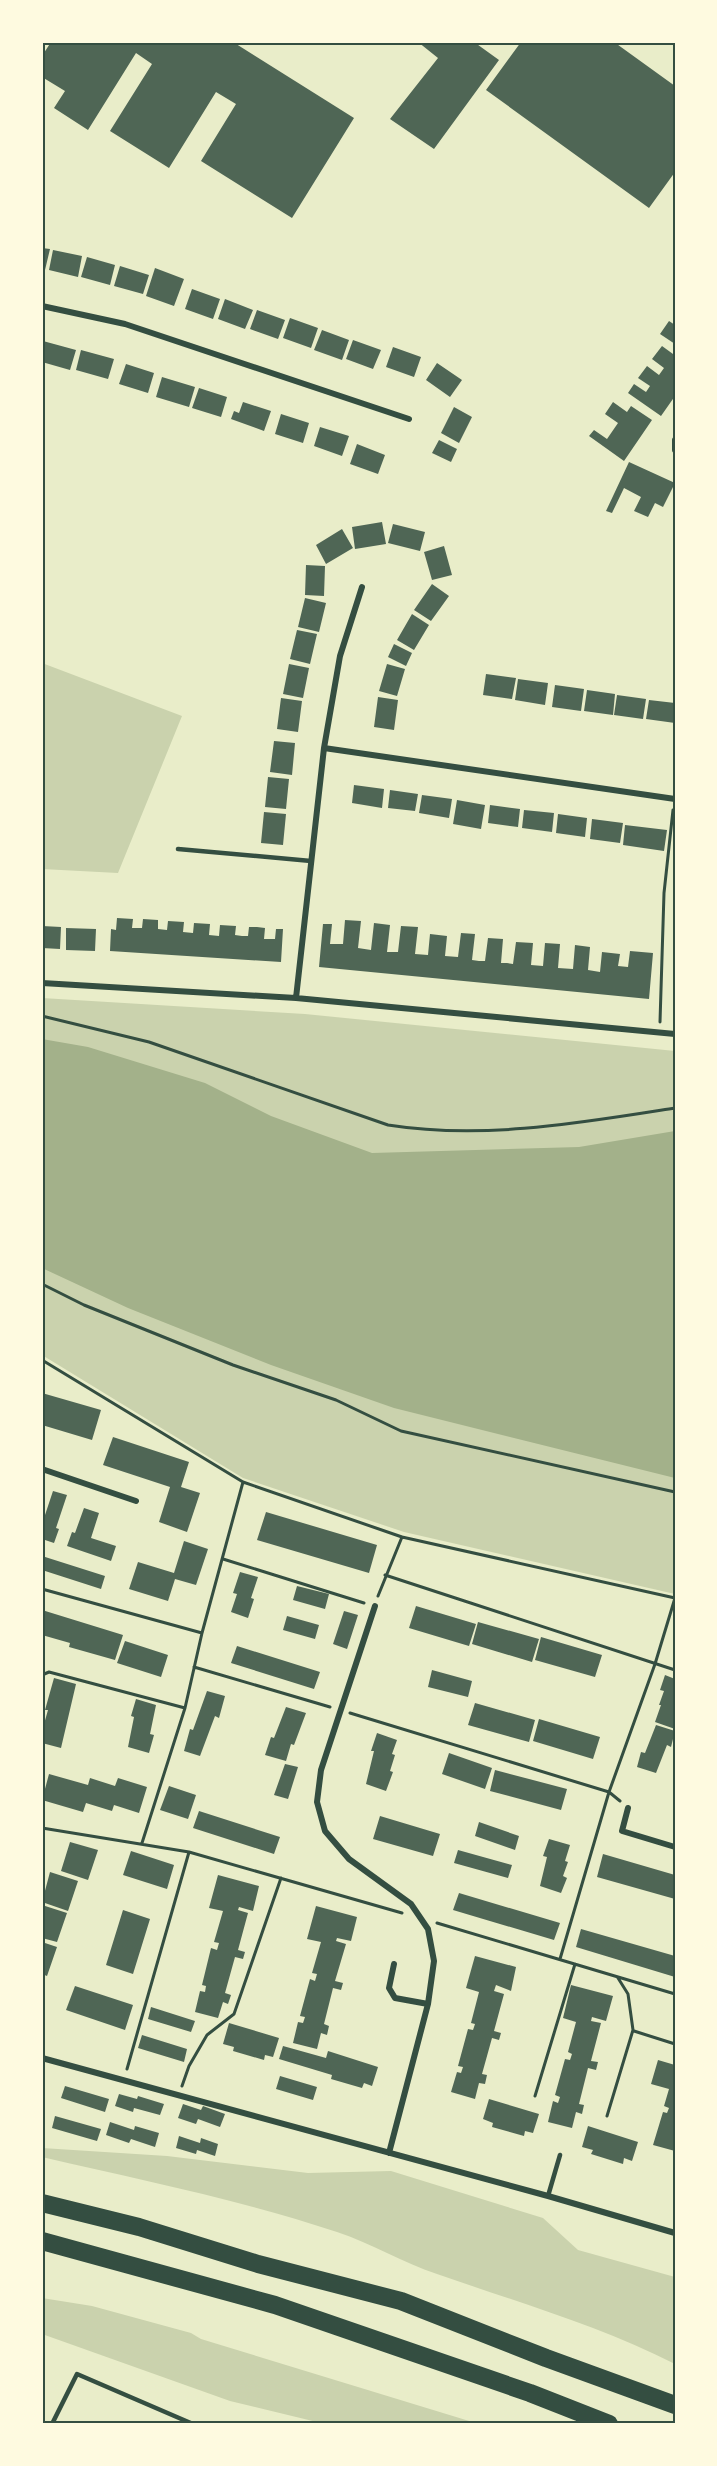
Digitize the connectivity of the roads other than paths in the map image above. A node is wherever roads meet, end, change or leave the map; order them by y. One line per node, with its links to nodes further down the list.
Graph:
1 (42, 306): 2 (street)
2 (410, 419)
3 (675, 441): 4 (street)
4 (675, 450)
5 (362, 587): 6 (street)
6 (324, 748): 7 (street); 9 (street)
7 (674, 799)
8 (178, 849): 9 (lane)
9 (311, 861): 11 (street)
10 (42, 983): 11 (street)
11 (296, 998): 12 (street)
12 (675, 1034)
13 (42, 1468): 14 (street)
14 (136, 1501)
15 (375, 1606): 19 (street)
16 (628, 1808): 17 (street)
17 (675, 1847)
18 (394, 1964): 19 (street)
19 (428, 2004): 21 (street)
20 (42, 2058): 21 (street)
21 (389, 2153): 23 (street)
22 (560, 2155): 23 (lane)
23 (548, 2196): 25 (street)
24 (42, 2203): 27 (highway)
25 (675, 2233)
26 (42, 2241): 30 (highway)
27 (675, 2405)
28 (52, 2424): 29 (lane)
29 (193, 2424)
30 (609, 2424)

